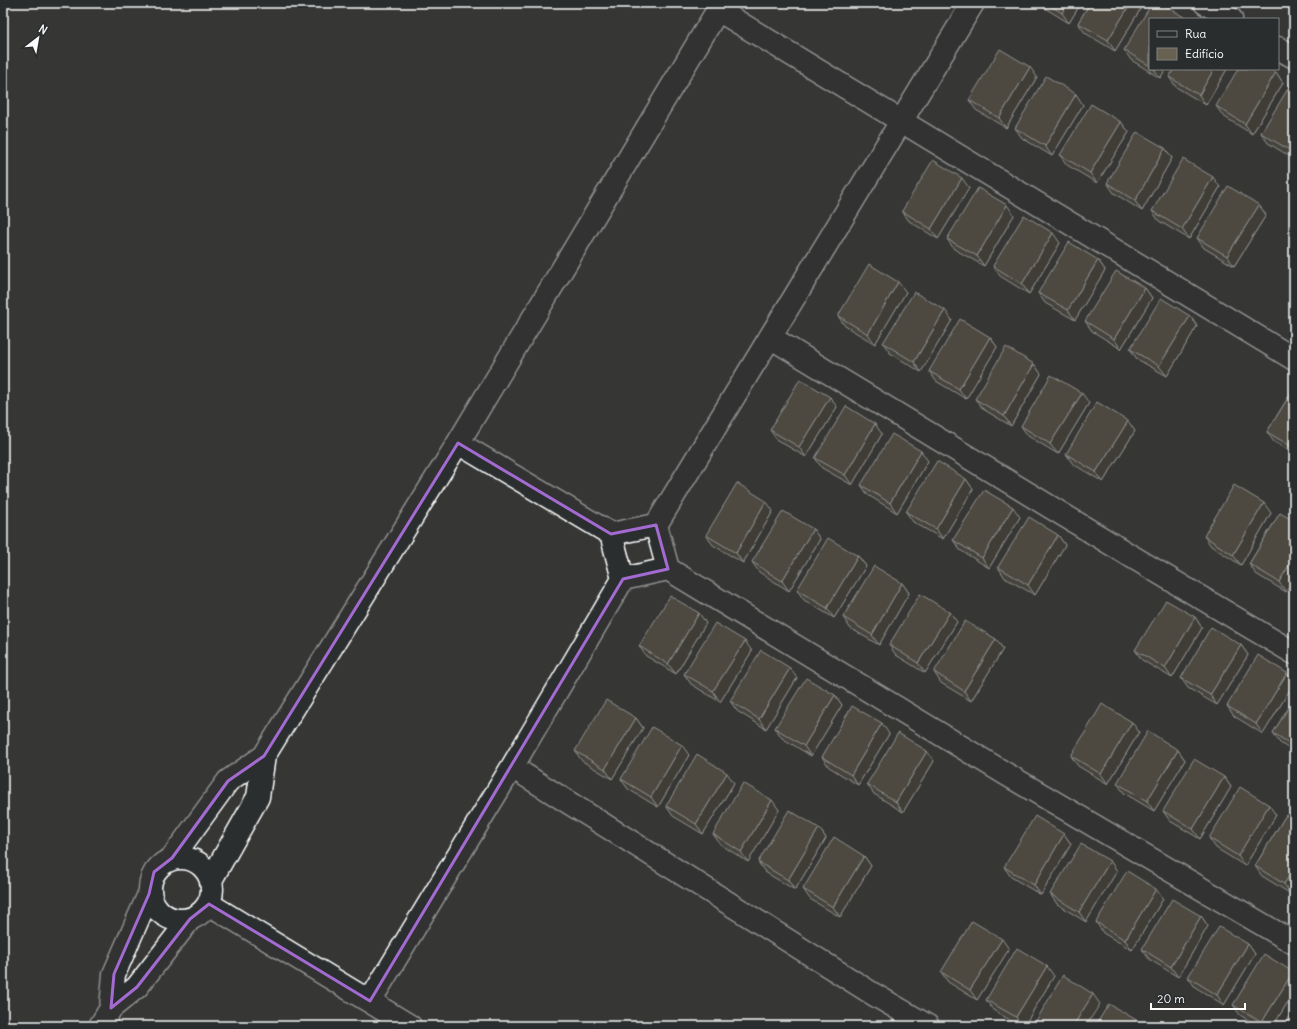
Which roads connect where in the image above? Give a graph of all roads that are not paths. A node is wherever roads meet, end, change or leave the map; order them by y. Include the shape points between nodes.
1 (973, 3) edge
2 (1205, 3) edge
3 (720, 6) edge
4 (1229, 18) edge
5 (1279, 49) edge
6 (1294, 58) edge
7 (901, 120) junction
8 (770, 337) junction
9 (1294, 359) edge
10 (458, 443) junction
11 (656, 525) junction
12 (611, 534) junction
13 (668, 569) junction
14 (623, 580) junction
15 (1294, 652) edge
16 (264, 756) junction
17 (512, 767) junction
18 (172, 858) junction
19 (211, 880) junction
20 (149, 894) junction
21 (209, 904) junction
22 (190, 919) junction
23 (1294, 943) edge
24 (370, 1001) junction
25 (106, 1017) edge
26 (410, 1026) edge
27 (928, 1026) edge

1 - 7 street
2 - 4 street
3 - 7 street
3 - 10 street
5 - 6 street
7 - 8 street
7 - 9 street
8 - 11 street
8 - 15 street
10 - 12 street
10 - 16 street
11 - 12 street
11 - 13 street
12 - 14 street
13 - 14 street
13 - 23 street via 999,770
14 - 17 street
16 - 18 street via 228,780
16 - 19 street via 258,797
17 - 24 street
17 - 27 street
18 - 19 street via 184,857 196,861 206,869
18 - 20 street via 162,863 154,872 149,883
19 - 21 street
20 - 22 street via 153,904 169,918
20 - 25 street via 114,974
21 - 22 street via 201,914
21 - 24 street
22 - 25 street via 137,987
24 - 26 street

